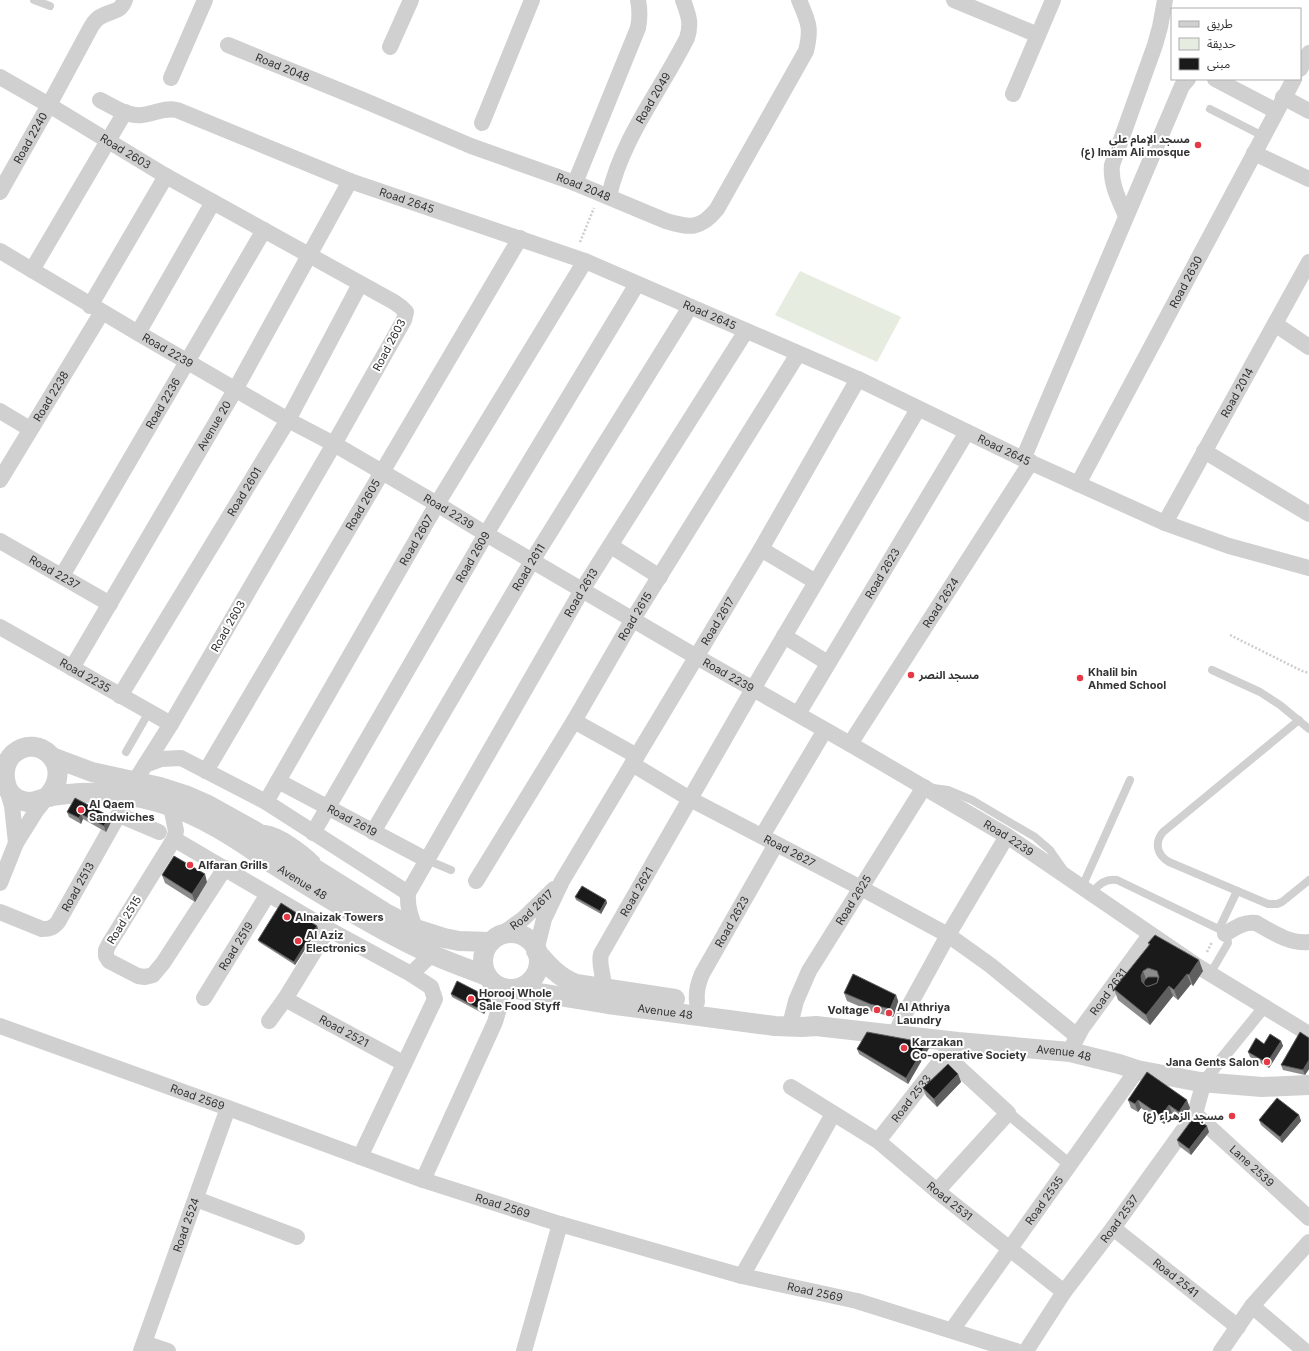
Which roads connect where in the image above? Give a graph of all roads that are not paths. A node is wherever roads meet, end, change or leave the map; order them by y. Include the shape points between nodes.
1 (34, 0) edge
2 (125, 0) edge
3 (205, 0) edge
4 (411, 0) edge
5 (532, 0) edge
6 (638, 0) edge
7 (682, 0) edge
8 (954, 0) edge
9 (1053, 0) edge
10 (1165, 0) edge
11 (802, 1) edge
12 (50, 6) dead end
13 (1038, 35) junction
14 (228, 45) dead end
15 (390, 47) dead end
16 (1309, 54) edge
17 (1301, 67) edge
18 (0, 77) edge
19 (171, 78) dead end
20 (1187, 80) edge
21 (1218, 80) edge
22 (1293, 80) edge
23 (1013, 94) dead end
24 (100, 100) dead end
25 (1280, 104) junction
26 (49, 105) junction
27 (1210, 108) dead end
28 (1309, 110) edge
29 (125, 112) junction
30 (482, 123) dead end
31 (1263, 136) junction
32 (107, 141) junction
33 (1254, 153) junction
34 (166, 176) junction
35 (1309, 179) edge
36 (350, 181) junction
37 (575, 183) junction
38 (0, 192) edge
39 (604, 194) junction
40 (212, 202) junction
41 (1126, 216) junction
42 (264, 230) junction
43 (520, 238) junction
44 (0, 251) edge
45 (309, 255) junction
46 (580, 260) junction
47 (1309, 262) edge
48 (32, 270) junction
49 (360, 284) junction
50 (637, 284) junction
51 (690, 307) junction
52 (96, 309) junction
53 (1275, 324) junction
54 (746, 331) junction
55 (138, 334) junction
56 (1309, 347) edge
57 (798, 354) junction
58 (187, 362) junction
59 (858, 379) junction
60 (235, 390) junction
61 (918, 409) junction
62 (0, 411) edge
63 (288, 420) junction
64 (30, 429) junction
65 (967, 432) junction
66 (334, 444) junction
67 (1204, 452) junction
68 (1027, 460) junction
69 (382, 472) junction
70 (0, 480) edge
71 (1078, 484) junction
72 (437, 504) junction
73 (1309, 514) edge
74 (1165, 523) junction
75 (486, 534) junction
76 (0, 541) edge
77 (611, 546) junction
78 (761, 548) junction
79 (532, 561) junction
80 (1309, 568) edge
81 (62, 576) junction
82 (660, 577) junction
83 (816, 582) junction
84 (582, 590) junction
85 (110, 604) junction
86 (633, 619) junction
87 (0, 626) edge
88 (784, 636) junction
89 (696, 656) junction
90 (828, 663) junction
91 (72, 668) junction
92 (1212, 670) dead end
93 (753, 689) junction
94 (120, 696) junction
95 (149, 712) junction
96 (798, 714) junction
97 (1299, 720) junction
98 (574, 721) junction
99 (171, 724) junction
100 (1309, 729) edge
101 (825, 730) junction
102 (850, 744) junction
103 (10, 748) edge
104 (126, 752) dead end
105 (52, 757) junction
106 (181, 758) junction
107 (635, 760) junction
108 (145, 765) junction
109 (206, 771) junction
110 (1130, 780) dead end
111 (3, 781) edge
112 (278, 781) junction
113 (924, 787) junction
114 (132, 789) junction
115 (47, 797) junction
116 (690, 799) junction
117 (266, 802) junction
118 (171, 807) junction
119 (328, 807) junction
120 (119, 815) junction
121 (158, 832) dead end
122 (373, 832) junction
123 (313, 833) junction
124 (1007, 836) junction
125 (174, 839) junction
126 (769, 840) junction
127 (16, 842) junction
128 (427, 860) junction
129 (225, 868) junction
130 (451, 870) dead end
131 (1068, 878) junction
132 (1309, 880) edge
133 (476, 881) dead end
134 (562, 881) junction
135 (0, 882) edge
136 (861, 888) junction
137 (1086, 890) junction
138 (1237, 891) junction
139 (408, 893) junction
140 (268, 894) junction
141 (0, 912) edge
142 (328, 929) junction
143 (416, 929) junction
144 (1222, 931) junction
145 (1150, 934) junction
146 (948, 936) junction
147 (495, 939) junction
148 (1309, 942) edge
149 (536, 951) junction
150 (432, 954) junction
151 (1204, 971) junction
152 (411, 974) junction
153 (501, 984) junction
154 (603, 988) junction
155 (204, 998) dead end
156 (285, 999) junction
157 (697, 1002) junction
158 (1265, 1006) junction
159 (792, 1017) junction
160 (269, 1021) dead end
161 (0, 1026) edge
162 (816, 1026) junction
163 (1309, 1034) edge
164 (895, 1035) junction
165 (1073, 1044) junction
166 (951, 1049) junction
167 (403, 1063) junction
168 (1137, 1070) junction
169 (1204, 1081) junction
170 (1309, 1085) edge
171 (791, 1087) dead end
172 (228, 1108) junction
173 (1008, 1113) junction
174 (833, 1114) junction
175 (1195, 1114) junction
176 (878, 1141) junction
177 (360, 1157) junction
178 (1070, 1165) junction
179 (423, 1180) junction
180 (937, 1192) junction
181 (196, 1199) junction
182 (1309, 1218) edge
183 (560, 1224) junction
184 (1113, 1228) junction
185 (297, 1237) dead end
186 (1309, 1242) edge
187 (1010, 1249) junction
188 (742, 1276) junction
189 (1064, 1292) junction
190 (1252, 1306) junction
191 (1238, 1327) junction
192 (952, 1330) junction
193 (143, 1347) edge
194 (168, 1351) edge
195 (524, 1351) edge
196 (1016, 1351) edge
197 (1026, 1351) edge
198 (1221, 1351) edge
199 (1305, 1351) edge

1 - 12 lane
2 - 26 street, Road 2240 via 115,12 96,20
3 - 19 street
4 - 15 street
5 - 30 street
6 - 37 street via 638,28
7 - 39 street, Road 2049 via 689,15 687,38 625,150
8 - 13 street
9 - 13 street
10 - 41 street via 1155,45 1112,166 1112,182
11 - 39 street, Road 2048 via 810,36 806,51 717,209 708,220 694,226 680,225
13 - 23 street
14 - 37 street, Road 2048 via 471,146
16 - 17 street
18 - 26 street, Road 2603
20 - 41 street, Road 2624 via 1182,86
21 - 25 street
22 - 25 street, Road 2630
24 - 29 street, Road 2645
25 - 28 street
25 - 31 street, Road 2630
26 - 32 street, Road 2603
26 - 38 street, Road 2240
27 - 31 lane
29 - 32 street
29 - 36 street, Road 2645 via 141,115 162,109 176,110
31 - 33 street, Road 2630
32 - 34 street, Road 2603
32 - 48 street
33 - 35 street
33 - 71 street, Road 2630
34 - 40 street, Road 2603
34 - 52 street, Road 2238
36 - 43 street, Road 2645
36 - 45 street, Avenue 20
37 - 39 street, Road 2048
40 - 42 street, Road 2603
40 - 55 street, Road 2239
41 - 68 street, Road 2624
42 - 45 street, Road 2603
42 - 58 street, Road 2236
43 - 46 street, Road 2645
43 - 69 street, Road 2605
44 - 48 street, Road 2239
45 - 49 street, Road 2603
45 - 60 street, Avenue 20
46 - 50 street, Road 2645
46 - 72 street, Road 2607
47 - 53 street, Road 2014
48 - 52 street, Road 2239
49 - 63 street, Road 2601
49 - 66 street, Road 2603 via 401,306 406,312 404,320
50 - 51 street, Road 2645
50 - 75 street, Road 2609
51 - 54 street, Road 2645
51 - 79 street, Road 2611
52 - 55 street, Road 2239
52 - 64 street, Road 2238
53 - 56 street
53 - 67 street, Road 2014
54 - 57 street, Road 2645
54 - 77 street, Road 2613
55 - 58 street, Road 2239
57 - 59 street, Road 2645
57 - 82 street, Road 2615
58 - 60 street, Road 2239
58 - 81 street, Road 2236
59 - 61 street, Road 2645
59 - 78 street, Road 2617
60 - 63 street, Road 2239
60 - 85 street, Avenue 20
61 - 65 street, Road 2645
61 - 83 street, Road 2621
62 - 64 street
63 - 66 street, Road 2239
63 - 94 street, Road 2601
64 - 70 street, Road 2238
65 - 68 street, Road 2645
65 - 90 street, Road 2623
66 - 69 street, Road 2239
66 - 99 street, Road 2603
67 - 73 street
67 - 74 street, Road 2014
68 - 71 street, Road 2645
68 - 102 street, Road 2624
69 - 72 street, Road 2239
69 - 109 street, Road 2605
71 - 74 street, Road 2645
72 - 75 street, Road 2239
72 - 112 street, Road 2607
74 - 80 street, Road 2645 via 1229,546
75 - 79 street, Road 2239
75 - 119 street, Road 2609
76 - 81 street, Road 2237
77 - 82 street
77 - 84 street, Road 2613
78 - 83 street
78 - 89 street, Road 2617
79 - 84 street, Road 2239
79 - 122 street, Road 2611
81 - 85 street, Road 2237
82 - 86 street, Road 2615
83 - 88 street, Road 2621
84 - 86 street, Road 2239
84 - 128 street, Road 2613
85 - 91 street, Avenue 20
86 - 89 street, Road 2239
86 - 98 street, Road 2615
87 - 91 street, Road 2235
88 - 90 street
88 - 93 street, Road 2621
89 - 93 street, Road 2239
89 - 107 street, Road 2617
90 - 96 street, Road 2623
91 - 94 street, Road 2235
92 - 97 lane via 1260,692
93 - 96 street, Road 2239
93 - 116 street, Road 2621
94 - 95 street, Road 2235
95 - 99 street, Road 2235
95 - 104 lane
96 - 101 street, Road 2239
97 - 100 lane
97 - 138 lane via 1163,832 1158,841 1159,852 1165,860
98 - 107 street, Road 2627
98 - 133 street, Road 2615
99 - 106 street via 173,742
99 - 108 street, Road 2603
101 - 102 street, Road 2239
101 - 126 street, Road 2623
102 - 113 street, Road 2239
103 - 105 street via 37,747
103 - 111 street via 12,754 6,761
105 - 114 street, Avenue 48
105 - 115 street via 57,764 58,778 54,791
106 - 108 street via 161,759
106 - 109 street
107 - 116 street, Road 2627
107 - 134 street, Road 2617
108 - 114 street, Road 2603
109 - 117 street
110 - 137 lane
111 - 115 street via 13,796 21,801 39,801
111 - 127 street via 12,806
112 - 117 street, Road 2607
112 - 119 street, Road 2619
113 - 124 street, Road 2239
113 - 131 lane via 960,794 1035,837 1057,858
113 - 136 street, Road 2625
114 - 115 street, Avenue 48
114 - 118 street, Avenue 48
114 - 120 street, Road 2513
114 - 143 street, Avenue 48 via 160,787 185,795 226,814 387,914
115 - 127 street
116 - 126 street, Road 2627
116 - 154 street, Road 2621 via 601,954
117 - 123 street
118 - 125 street via 176,825
118 - 150 street, Avenue 48 via 208,823 384,931
119 - 122 street, Road 2619
119 - 123 street, Road 2609
120 - 121 street
120 - 141 street, Road 2513 via 54,928 42,929
122 - 128 street, Road 2619
123 - 139 street
124 - 131 street, Road 2239
124 - 146 street
125 - 129 street
125 - 129 street, Road 2515 via 109,944 106,950 109,961 138,976 153,975
126 - 136 street, Road 2627
126 - 157 street, Road 2623 via 698,982
127 - 135 street
128 - 130 lane
128 - 139 street, Road 2613
129 - 140 street
131 - 137 street, Road 2239
132 - 138 lane via 1286,900 1277,904 1268,904
134 - 147 street, Road 2617 via 523,919
134 - 149 street, Road 2617 via 544,919
136 - 146 street, Road 2627
136 - 159 street, Road 2625 via 809,971
137 - 144 lane via 1104,881 1117,880
137 - 145 street, Road 2239
138 - 144 lane
139 - 143 street via 407,903
140 - 142 street
140 - 155 street, Road 2519
142 - 152 street
142 - 156 street
143 - 147 street, Avenue 48 via 459,941
144 - 148 street via 1252,922 1287,939
144 - 151 lane via 1227,936 1228,943
145 - 151 street, Road 2239
145 - 165 street, Road 2631
146 - 164 street
146 - 165 street, Road 2627 via 990,965
147 - 149 street via 517,934 532,944
147 - 153 street via 485,950 483,968
149 - 153 street via 538,968 529,982 523,986
149 - 154 street, Avenue 48 via 566,980
150 - 152 street
150 - 153 street, Avenue 48
151 - 158 street, Road 2239
152 - 167 street via 431,987 435,999
153 - 162 street, Avenue 48 via 608,1004 775,1026
153 - 179 street via 500,1005 495,1022
154 - 157 street, Avenue 48
156 - 160 street
156 - 167 street, Road 2521
157 - 159 street, Avenue 48
158 - 163 street, Road 2239
158 - 169 street
159 - 162 street, Avenue 48
161 - 172 street, Road 2569
162 - 164 street, Avenue 48
164 - 166 street, Avenue 48
165 - 166 street, Avenue 48
165 - 168 street, Avenue 48
166 - 173 street
166 - 176 street, Road 2533
167 - 177 street
168 - 169 street, Avenue 48
168 - 178 street, Road 2535
169 - 170 street, Avenue 48 via 1262,1087
169 - 175 street, Road 2537
171 - 174 street, Road 2531
172 - 177 street, Road 2569
172 - 181 street, Road 2524
173 - 178 street
173 - 180 street
174 - 176 street, Road 2531
174 - 188 street
175 - 182 street, Lane 2539
175 - 184 street, Road 2537
176 - 180 street, Road 2531
177 - 179 street, Road 2569
178 - 187 street, Road 2535
179 - 183 street, Road 2569
180 - 187 street, Road 2531
181 - 185 street
181 - 193 street, Road 2524
183 - 188 street, Road 2569
183 - 195 street
184 - 189 street, Road 2537
184 - 191 street, Road 2541
186 - 190 street
187 - 189 street, Road 2531
187 - 192 street, Road 2535
188 - 192 street, Road 2569 via 858,1301
189 - 197 street, Road 2537
190 - 191 street
190 - 199 street
191 - 198 street
192 - 196 street, Road 2569
193 - 194 street, Road 2524

